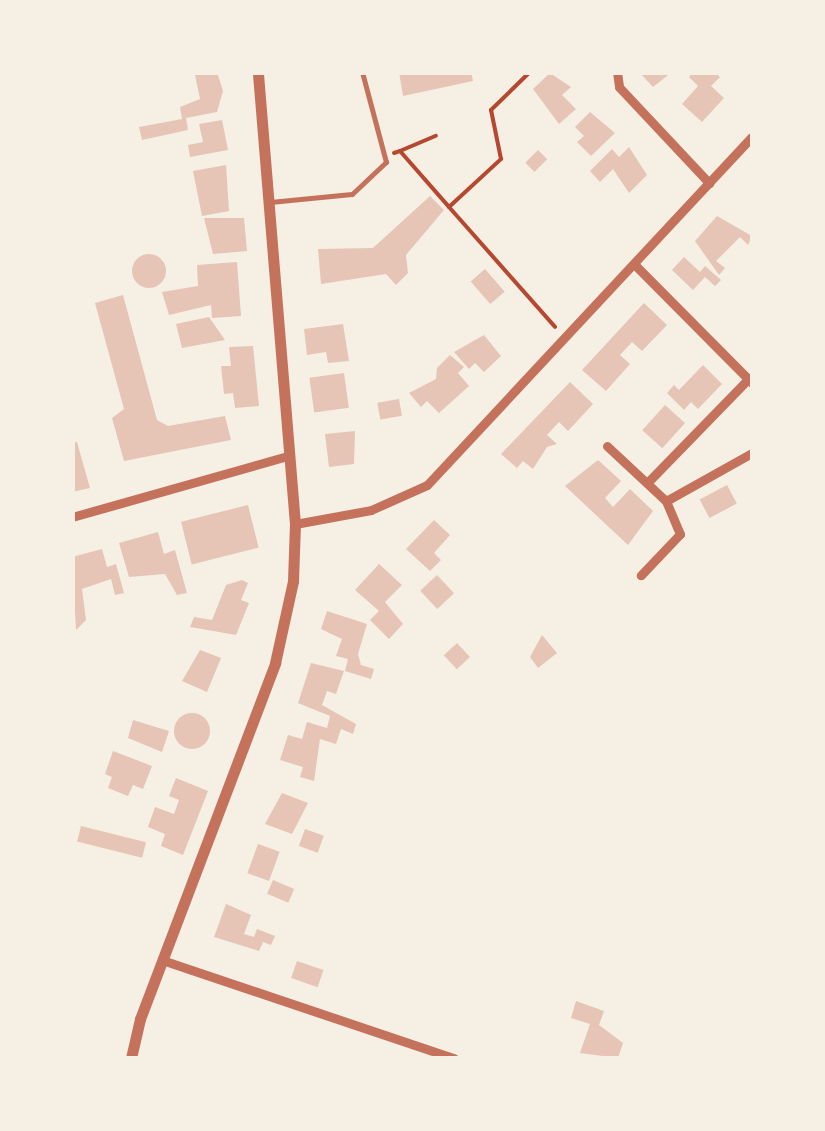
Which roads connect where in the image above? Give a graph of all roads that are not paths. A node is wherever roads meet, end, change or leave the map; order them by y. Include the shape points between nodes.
1 (258, 72) edge
2 (362, 72) edge
3 (618, 72) edge
4 (752, 137) edge
5 (710, 183) junction
6 (268, 203) junction
7 (634, 264) junction
8 (751, 381) edge
9 (607, 446) dead end
10 (752, 453) edge
11 (286, 456) junction
12 (647, 483) junction
13 (666, 500) junction
14 (72, 518) edge
15 (295, 524) junction
16 (641, 575) dead end
17 (162, 960) junction
18 (131, 1058) edge
19 (454, 1058) edge

1 - 6 street
2 - 6 lane via 386,162 352,194
3 - 5 street via 619,88
4 - 5 street
5 - 7 street
6 - 11 street
7 - 8 street
7 - 15 street via 427,485 371,510
8 - 12 street
9 - 12 street
10 - 13 street
11 - 14 street
11 - 15 street
12 - 13 street
13 - 16 street via 680,534
15 - 17 street via 276,664
17 - 18 street
17 - 19 street

